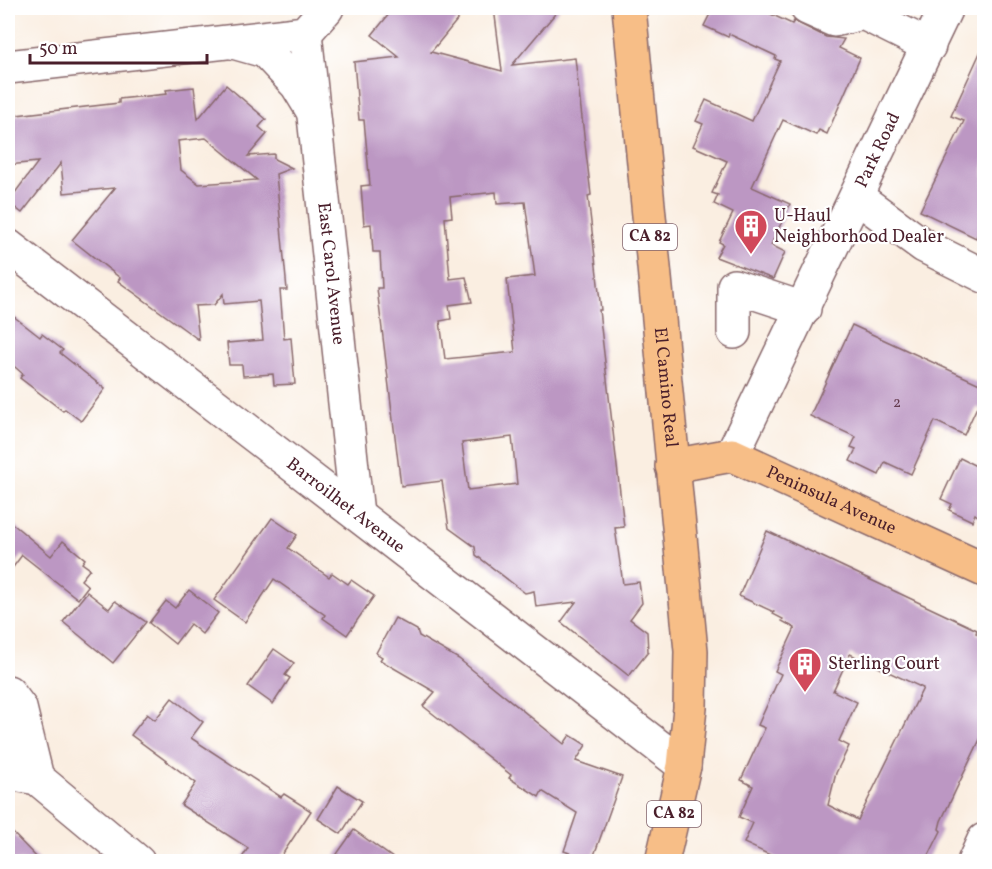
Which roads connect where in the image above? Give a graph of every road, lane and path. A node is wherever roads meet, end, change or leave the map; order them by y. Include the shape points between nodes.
1 (327, 8) edge
2 (629, 8) edge
3 (807, 8) edge
4 (946, 8) edge
5 (305, 33) junction
6 (231, 42) junction
7 (929, 46) junction
8 (8, 67) edge
9 (313, 112) junction
10 (857, 197) junction
11 (8, 246) edge
12 (984, 276) edge
13 (804, 309) junction
14 (734, 332) dead end
15 (732, 455) junction
16 (672, 466) junction
17 (357, 514) junction
18 (984, 570) edge
19 (8, 692) edge
20 (684, 766) junction
21 (22, 776) edge
22 (984, 840) edge
23 (138, 861) edge
24 (662, 861) edge
25 (974, 861) edge

1 - 5 street
2 - 16 main road, El Camino Real / CA 82
3 - 7 street via 834,20 863,13
4 - 7 street, Park Road
5 - 6 street
5 - 9 street, East Carol Avenue
6 - 8 street
6 - 9 street via 265,51 297,85
7 - 10 street, Park Road
9 - 17 street, East Carol Avenue
10 - 12 street via 924,246
10 - 13 street, Park Road
11 - 17 street, Barroilhet Avenue
13 - 14 street via 734,286
13 - 15 street, Park Road
15 - 16 main road
15 - 18 main road, Peninsula Avenue
16 - 20 main road, El Camino Real / CA 82 via 691,651
17 - 20 street, Barroilhet Avenue
19 - 21 street via 20,708
20 - 24 main road, CA 82
21 - 23 street
22 - 25 street

